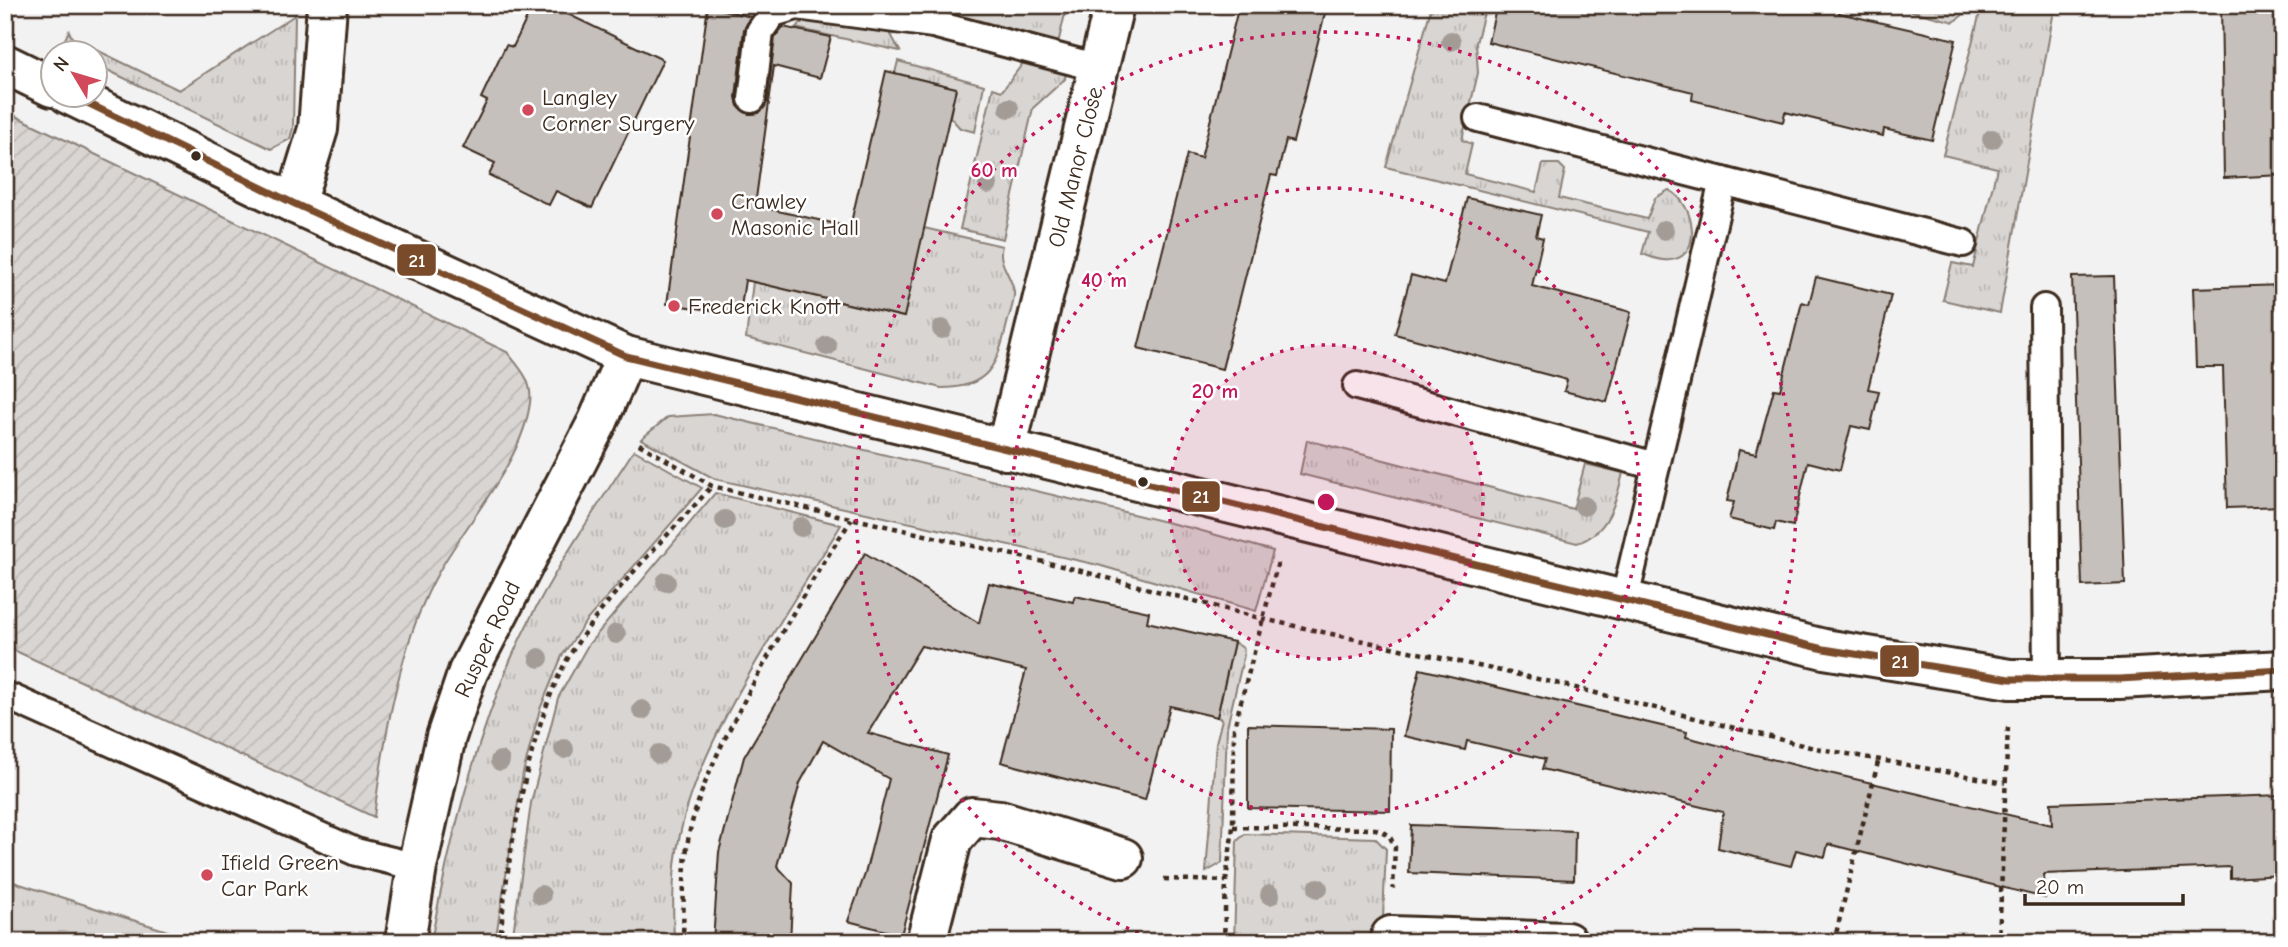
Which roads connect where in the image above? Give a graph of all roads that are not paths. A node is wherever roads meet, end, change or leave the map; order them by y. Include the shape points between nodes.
1 (327, 5) edge
2 (1114, 5) edge
3 (5, 64) edge
4 (1099, 68) junction
5 (38, 80) edge
6 (751, 99) dead end
7 (97, 108) edge
8 (1478, 118) dead end
9 (1723, 181) junction
10 (295, 204) junction
11 (1963, 243) dead end
12 (2044, 308) dead end
13 (626, 356) junction
14 (1357, 386) dead end
15 (1006, 450) junction
16 (1656, 466) junction
17 (1625, 597) junction
18 (2283, 670) edge
19 (2028, 679) junction
20 (5, 695) edge
21 (1123, 858) road end
22 (417, 867) junction
23 (1391, 936) road end
24 (405, 942) edge
25 (926, 942) edge
26 (1567, 942) edge

1 - 10 street via 318,129
2 - 4 street, Old Manor Close
3 - 5 street
4 - 6 lane via 933,24 797,6 773,13 760,31
4 - 15 street, Old Manor Close
7 - 10 street
8 - 9 lane
9 - 11 lane
9 - 16 lane
10 - 13 street
12 - 19 lane
13 - 15 street
13 - 22 street, Rusper Road via 598,421 468,671 446,737
14 - 16 lane
15 - 17 street
16 - 17 lane
17 - 19 street via 1824,649
18 - 19 street
20 - 22 lane via 356,852
21 - 25 street via 1000,820 972,817 952,839
22 - 24 street, Rusper Road
23 - 26 street

